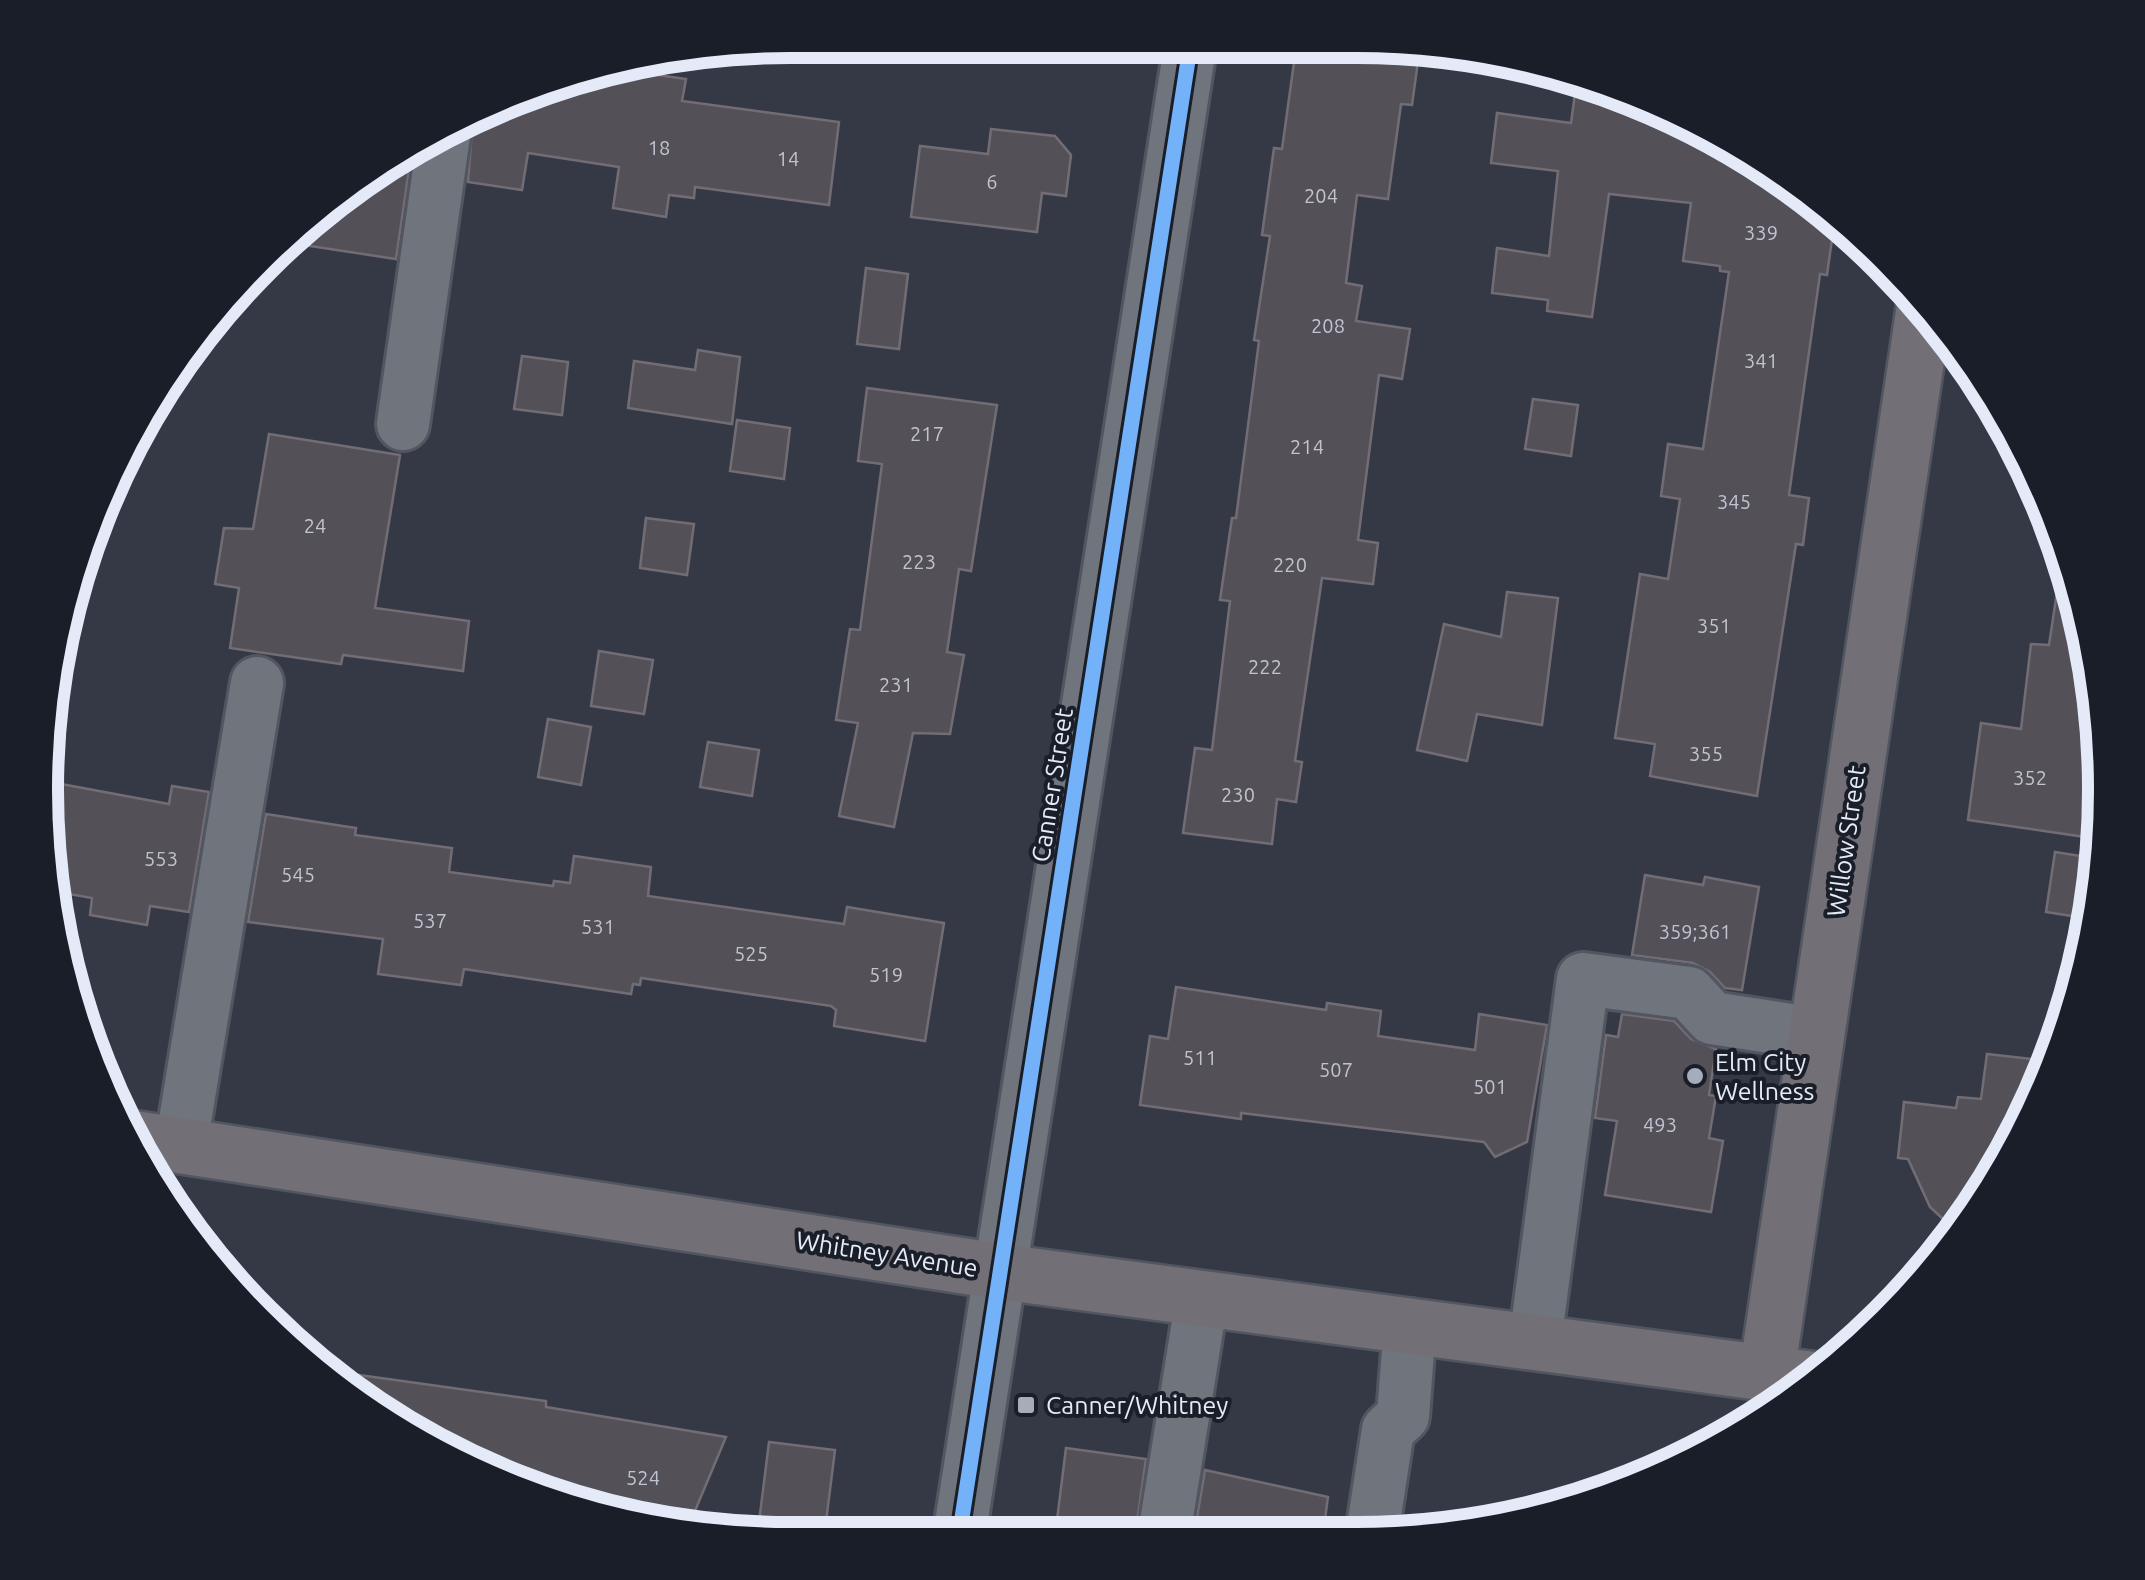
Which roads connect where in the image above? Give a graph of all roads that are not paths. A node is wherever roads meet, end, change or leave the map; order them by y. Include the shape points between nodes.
1 (1180, 58) edge
2 (442, 146) edge
3 (1921, 326) edge
4 (402, 424) dead end
5 (257, 683) dead end
6 (1817, 1034) junction
7 (159, 1142) edge
8 (1003, 1272) junction
9 (1202, 1298) junction
10 (1410, 1325) junction
11 (1535, 1342) junction
12 (1792, 1376) edge
13 (1404, 1416) junction
14 (1404, 1521) edge
15 (961, 1522) edge
16 (1166, 1522) edge
17 (1374, 1522) edge

1 - 8 street, Canner Street
2 - 4 street
3 - 6 main road, Willow Street
5 - 7 street
6 - 11 street via 1712,1018 1689,994 1583,979
6 - 12 main road, Willow Street
7 - 8 main road, Whitney Avenue
8 - 9 main road, Whitney Avenue
8 - 15 street, Canner Street
9 - 10 main road, Whitney Avenue
9 - 16 street
10 - 11 main road, Whitney Avenue
10 - 13 street
11 - 12 main road, Whitney Avenue
13 - 14 street via 1419,1429
13 - 17 street via 1388,1430

